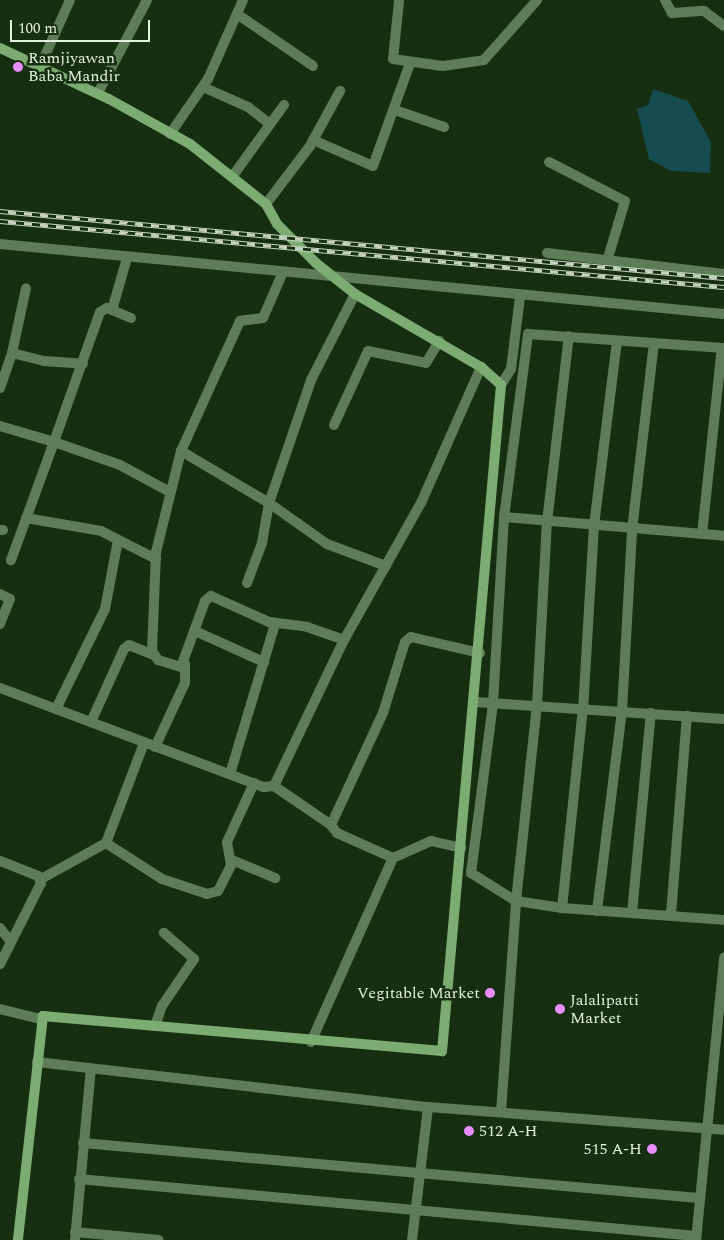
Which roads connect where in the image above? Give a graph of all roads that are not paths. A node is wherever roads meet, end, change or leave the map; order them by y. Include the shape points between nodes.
1 (70, 0) edge
2 (147, 0) edge
3 (243, 0) edge
4 (537, 0) edge
5 (664, 0) edge
6 (399, 1) edge
7 (237, 14) junction
8 (724, 26) edge
9 (0, 48) edge
10 (410, 63) junction
11 (313, 66) dead end
12 (39, 69) junction
13 (203, 87) junction
14 (340, 91) dead end
15 (98, 93) junction
16 (284, 106) dead end
17 (394, 110) junction
18 (270, 124) junction
19 (444, 127) dead end
20 (170, 134) junction
21 (313, 140) junction
22 (549, 162) dead end
23 (232, 177) junction
24 (266, 204) junction
25 (0, 244) edge
26 (547, 253) dead end
27 (128, 258) junction
28 (608, 258) junction
29 (283, 272) junction
30 (724, 274) edge
31 (337, 279) junction
32 (26, 288) dead end
33 (355, 294) junction
34 (520, 297) junction
35 (112, 310) junction
36 (724, 314) edge
37 (131, 318) dead end
38 (569, 336) junction
39 (617, 340) junction
40 (439, 341) junction
41 (654, 344) junction
42 (723, 348) edge
43 (12, 353) junction
44 (83, 364) junction
45 (481, 367) junction
46 (501, 385) junction
47 (0, 388) edge
48 (334, 425) dead end
49 (0, 426) edge
50 (54, 442) junction
51 (181, 451) junction
52 (168, 491) junction
53 (268, 503) junction
54 (504, 517) junction
55 (26, 518) junction
56 (547, 522) junction
57 (594, 525) junction
58 (632, 530) junction
59 (702, 534) junction
60 (724, 536) edge
61 (118, 540) junction
62 (156, 559) junction
63 (11, 560) dead end
64 (386, 566) junction
65 (247, 583) dead end
66 (0, 594) edge
67 (0, 624) edge
68 (275, 624) junction
69 (195, 631) junction
70 (344, 640) junction
71 (480, 653) junction
72 (154, 655) junction
73 (264, 662) junction
74 (185, 664) junction
75 (0, 688) edge
76 (474, 702) junction
77 (493, 703) junction
78 (536, 705) junction
79 (583, 708) junction
80 (56, 709) junction
81 (622, 711) junction
82 (651, 713) junction
83 (688, 716) junction
84 (724, 719) edge
85 (91, 722) junction
86 (144, 742) junction
87 (155, 747) junction
88 (230, 774) junction
89 (254, 783) junction
90 (274, 786) junction
91 (331, 825) junction
92 (106, 844) junction
93 (462, 848) junction
94 (393, 858) junction
95 (232, 860) junction
96 (0, 861) edge
97 (275, 878) dead end
98 (41, 879) junction
99 (516, 901) junction
100 (562, 908) junction
101 (597, 911) junction
102 (632, 913) junction
103 (671, 914) junction
104 (724, 920) edge
105 (0, 928) edge
106 (164, 933) dead end
107 (11, 942) junction
108 (724, 957) edge
109 (0, 964) edge
110 (0, 1009) edge
111 (40, 1019) junction
112 (155, 1026) junction
113 (311, 1042) junction
114 (37, 1062) junction
115 (91, 1068) junction
116 (428, 1107) junction
117 (501, 1112) junction
118 (710, 1129) junction
119 (724, 1130) edge
120 (83, 1143) junction
121 (420, 1173) junction
122 (79, 1179) junction
123 (699, 1198) junction
124 (415, 1211) junction
125 (75, 1236) edge
126 (696, 1238) edge
127 (18, 1240) edge
128 (159, 1240) edge
129 (412, 1240) edge

1 - 12 street
2 - 15 street
3 - 7 street
4 - 10 street via 484,60 443,66
5 - 8 street via 672,13 704,11
6 - 10 street via 392,56
7 - 11 street
7 - 13 street
9 - 12 street
10 - 17 street
12 - 15 street
13 - 18 street via 248,107
13 - 20 street
14 - 21 street
15 - 20 street
16 - 18 street
17 - 19 street
17 - 21 street via 373,166
18 - 23 street
20 - 23 street
21 - 24 street
22 - 28 street via 625,201
23 - 24 street
24 - 31 street via 277,224
25 - 27 street
26 - 28 street
27 - 29 street
27 - 35 street
28 - 30 street
29 - 31 street
29 - 51 street via 263,318 240,321
31 - 33 street
31 - 34 street
32 - 43 street
33 - 40 street
33 - 53 street via 311,380
34 - 36 street
34 - 46 street via 511,369
35 - 37 street
35 - 44 street via 100,312
38 - 39 street
38 - 54 street via 528,334
38 - 56 street
39 - 41 street
39 - 57 street
40 - 45 street
40 - 48 street via 426,363 368,350
41 - 42 street
41 - 58 street
42 - 59 street
43 - 44 street via 44,362
43 - 47 street
44 - 50 street
45 - 46 street
45 - 64 street via 422,503
46 - 71 street
49 - 50 street
50 - 52 street via 120,465
50 - 55 street
51 - 52 street
51 - 53 street
52 - 62 street
53 - 64 street via 327,544
53 - 65 street via 262,543
54 - 56 street
54 - 77 street
55 - 61 street via 69,523
55 - 63 street
56 - 57 street
56 - 78 street
57 - 58 street
57 - 79 street
58 - 59 street
58 - 81 street
59 - 60 street
61 - 62 street
61 - 80 street via 105,609
62 - 72 street
64 - 70 street
66 - 67 street via 10,600
68 - 69 street via 211,596 205,601
68 - 70 street via 307,627
68 - 73 street
69 - 73 street
69 - 74 street
70 - 90 street
71 - 76 street
71 - 91 street via 408,639 383,713
72 - 74 street via 176,668
72 - 85 street via 130,645 124,648
73 - 88 street
74 - 87 street via 185,683
75 - 80 street
76 - 77 street
76 - 93 street
77 - 78 street
77 - 99 street via 471,873
78 - 79 street
78 - 99 street
79 - 81 street
79 - 100 street
80 - 85 street
81 - 82 street
81 - 101 street
82 - 83 street
82 - 102 street
83 - 84 street
83 - 103 street
85 - 86 street
86 - 87 street
86 - 92 street
87 - 88 street
88 - 89 street
89 - 90 street
89 - 95 street via 227,842
90 - 91 street
91 - 94 street via 337,833
92 - 95 street via 162,879 207,894 218,891
92 - 98 street
93 - 94 street via 431,841
93 - 113 street via 442,1051
94 - 113 street
95 - 97 street
96 - 98 street
98 - 107 street
99 - 100 street
99 - 117 street
100 - 101 street
101 - 102 street
102 - 103 street
103 - 104 street
105 - 107 street
106 - 112 street via 194,960 162,1006
107 - 109 street
108 - 118 street
110 - 111 street
111 - 112 street via 49,1015
111 - 114 street
112 - 113 street
114 - 115 street
114 - 127 street
115 - 116 street
115 - 120 street
116 - 117 street
116 - 121 street
117 - 118 street
118 - 119 street
118 - 123 street
120 - 121 street
120 - 122 street
121 - 123 street
121 - 124 street
122 - 124 street
122 - 125 street
123 - 126 street
124 - 126 street
124 - 129 street
125 - 128 street

